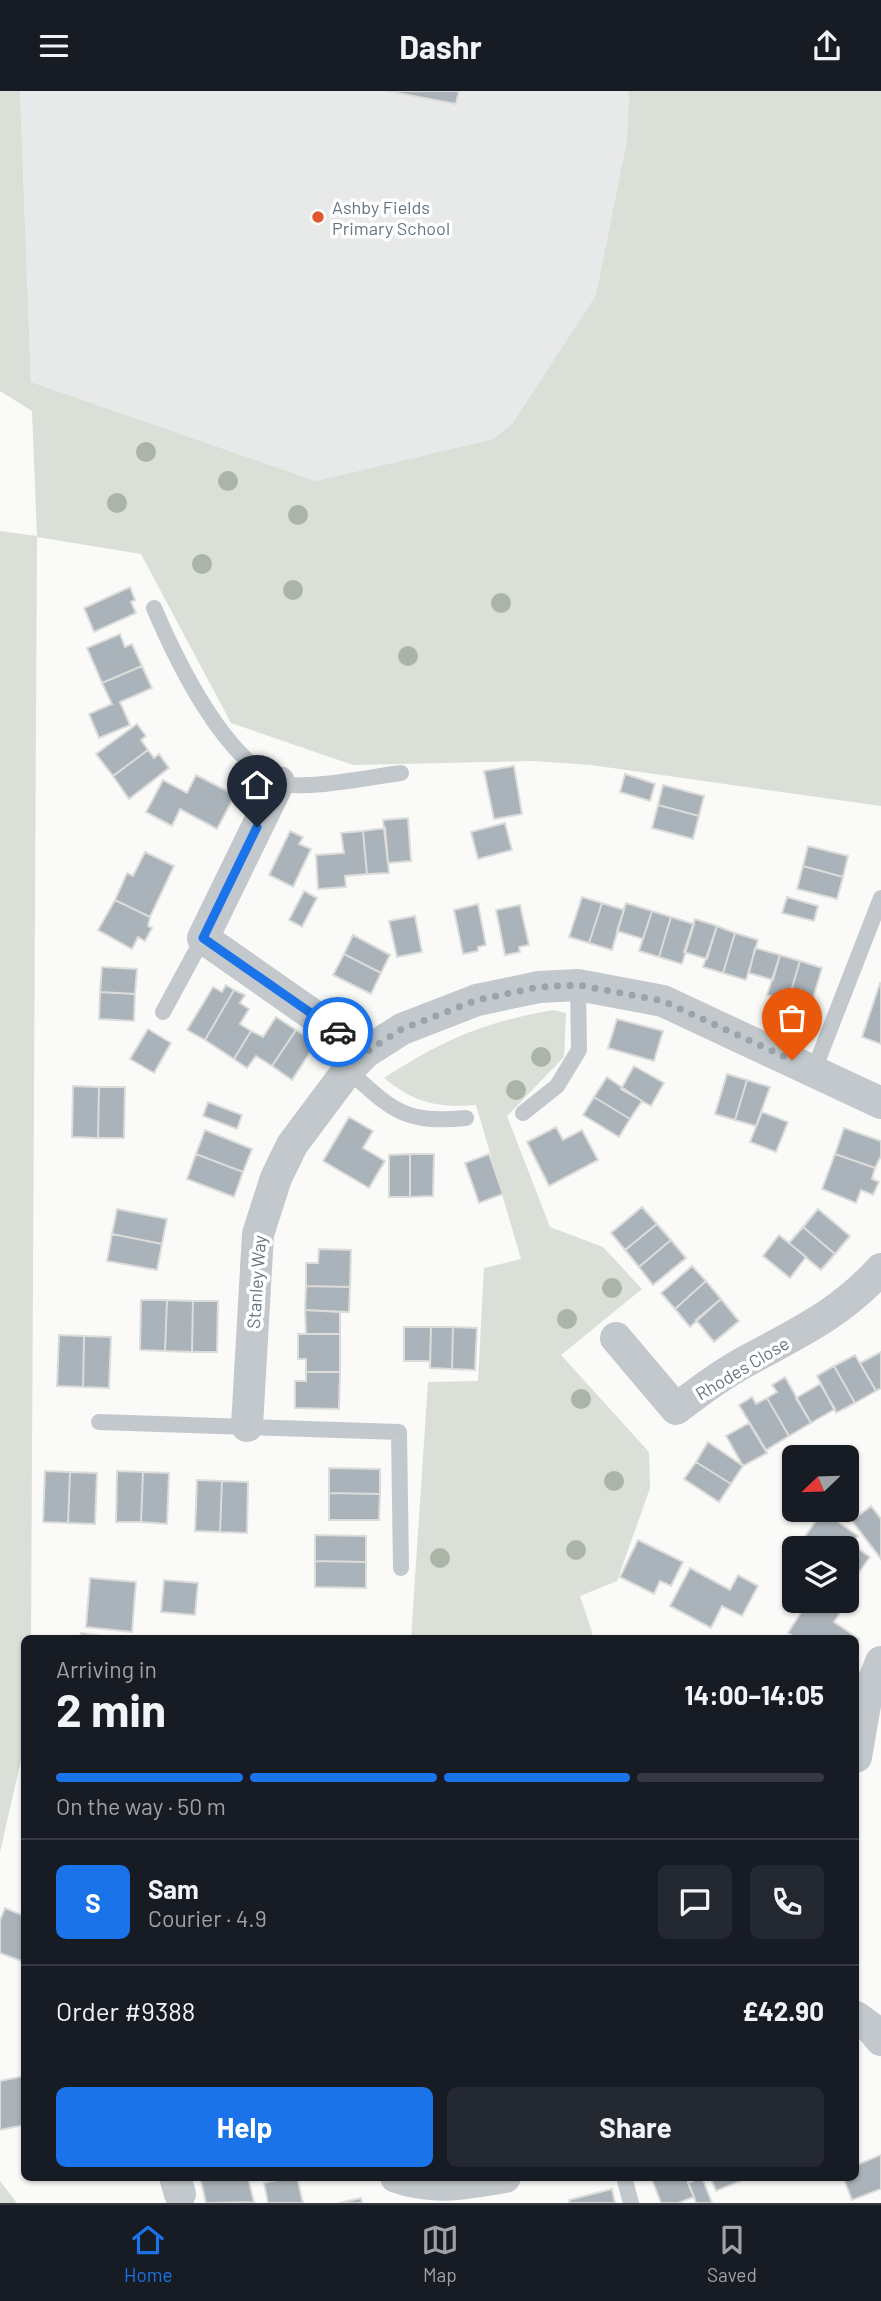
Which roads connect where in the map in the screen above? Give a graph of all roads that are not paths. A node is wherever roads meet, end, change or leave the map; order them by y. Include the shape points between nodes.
1 (154, 608) dead end
2 (401, 773) dead end
3 (279, 782) junction
4 (881, 898) edge
5 (203, 938) junction
6 (578, 985) junction
7 (163, 1012) dead end
8 (357, 1061) junction
9 (814, 1070) junction
10 (881, 1103) edge
11 (523, 1112) dead end
12 (466, 1118) dead end
13 (881, 1269) edge
14 (616, 1338) dead end
15 (99, 1422) dead end
16 (247, 1426) junction
17 (401, 1568) dead end
18 (881, 1662) edge
19 (861, 1698) edge
20 (859, 1722) edge
21 (859, 2019) edge
22 (881, 2040) edge
23 (481, 2181) edge
24 (625, 2181) edge
25 (412, 2189) edge
26 (631, 2203) edge

1 - 3 lane via 235,750
2 - 3 lane via 321,784
3 - 5 street
4 - 9 lane
5 - 7 lane
5 - 8 street
6 - 8 street, Stanley Way via 539,987 477,1000 402,1029
6 - 9 street, Stanley Way via 663,1001
6 - 11 lane via 579,1050 557,1086
8 - 12 lane via 406,1116 430,1122
8 - 16 street, Stanley Way via 292,1145 258,1234
9 - 10 street, Stanley Way
13 - 14 street, Rhodes Close via 859,1293 813,1327 717,1378 676,1409
15 - 16 lane
16 - 17 lane via 399,1432
18 - 19 street
19 - 20 street
21 - 22 street
23 - 25 street
24 - 26 lane

